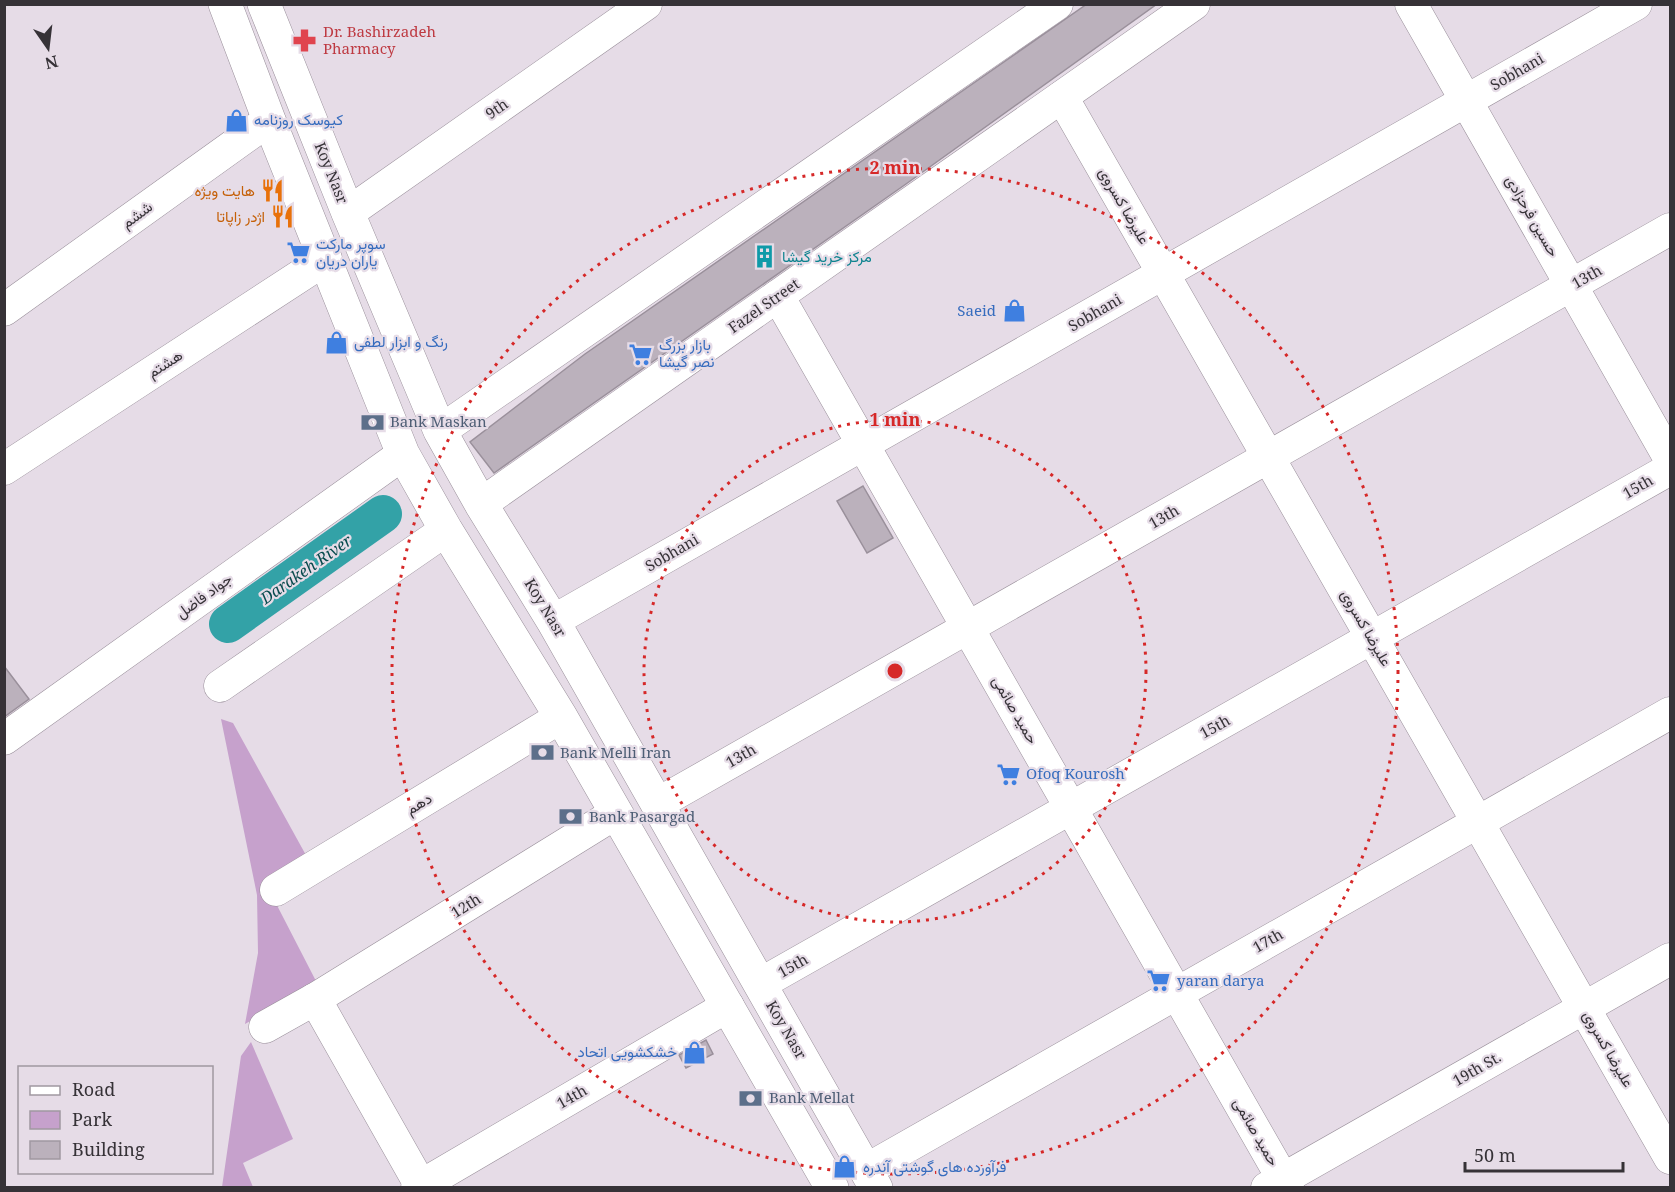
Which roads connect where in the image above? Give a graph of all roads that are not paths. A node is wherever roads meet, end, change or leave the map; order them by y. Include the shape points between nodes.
1 (225, 4) edge
2 (264, 4) edge
3 (646, 4) edge
4 (1057, 4) edge
5 (1194, 4) edge
6 (1411, 4) edge
7 (1636, 4) edge
8 (1062, 97) junction
9 (1466, 101) junction
10 (269, 120) junction
11 (348, 213) junction
12 (1671, 229) edge
13 (326, 259) junction
14 (1163, 274) junction
15 (1571, 285) junction
16 (778, 296) junction
17 (4, 310) edge
18 (440, 431) junction
19 (863, 444) junction
20 (403, 454) junction
21 (1269, 457) junction
22 (1671, 459) edge
23 (4, 469) edge
24 (1671, 469) edge
25 (481, 504) junction
26 (446, 530) junction
27 (553, 621) junction
28 (968, 628) junction
29 (1372, 638) junction
30 (220, 686) dead end
31 (1671, 713) edge
32 (561, 717) junction
33 (4, 739) edge
34 (657, 804) junction
35 (1071, 808) junction
36 (616, 813) junction
37 (1478, 823) junction
38 (276, 890) dead end
39 (1671, 959) edge
40 (760, 984) junction
41 (1177, 993) junction
42 (315, 999) junction
43 (728, 1006) junction
44 (1584, 1008) junction
45 (265, 1027) dead end
46 (1671, 1158) edge
47 (871, 1179) edge
48 (1279, 1185) edge
49 (420, 1187) edge
50 (832, 1188) edge

1 - 10 main road
2 - 11 main road, Koy Nasr
3 - 11 street, 9th
4 - 18 street
5 - 8 street, Fazel Street
6 - 9 street, حسین فرحزادی
7 - 9 street, Sobhani
8 - 14 street, علیرضا کسروی
8 - 16 street, Fazel Street
9 - 14 street, Sobhani
9 - 15 street, حسین فرحزادی
10 - 13 main road
10 - 17 street, ششم
11 - 18 main road, Koy Nasr
12 - 15 street, 13th
13 - 20 main road
13 - 23 street, هشتم
14 - 19 street, Sobhani
14 - 21 street, علیرضا کسروی
15 - 21 street, 13th
15 - 22 street, حسین فرحزادی
16 - 19 street, حمید صائمی
16 - 25 street, Fazel Street
18 - 25 main road, Koy Nasr
19 - 27 street, Sobhani
19 - 28 street, حمید صائمی
20 - 26 main road
20 - 33 street, جواد فاضل
21 - 28 street, 13th
21 - 29 street, علیرضا کسروی
24 - 29 street, 15th
25 - 27 main road, Koy Nasr
26 - 30 street
26 - 32 main road
27 - 34 main road, Koy Nasr
28 - 34 street, 13th
28 - 35 street, حمید صائمی
29 - 35 street, 15th
29 - 37 street, علیرضا کسروی
31 - 37 street, 17th
32 - 36 main road
32 - 38 street, دهم
34 - 40 main road, Koy Nasr
35 - 40 street, 15th
35 - 41 street, حمید صائمی
36 - 42 street, 12th
36 - 43 main road
37 - 41 street, 17th
37 - 44 street, علیرضا کسروی
39 - 44 street, 19th St.
40 - 47 main road, Koy Nasr
41 - 47 street, 17th
41 - 48 street, حمید صائمی
42 - 45 street, 12th
42 - 49 street
43 - 49 street, 14th
43 - 50 main road
44 - 46 street, علیرضا کسروی
44 - 48 street, 19th St.

